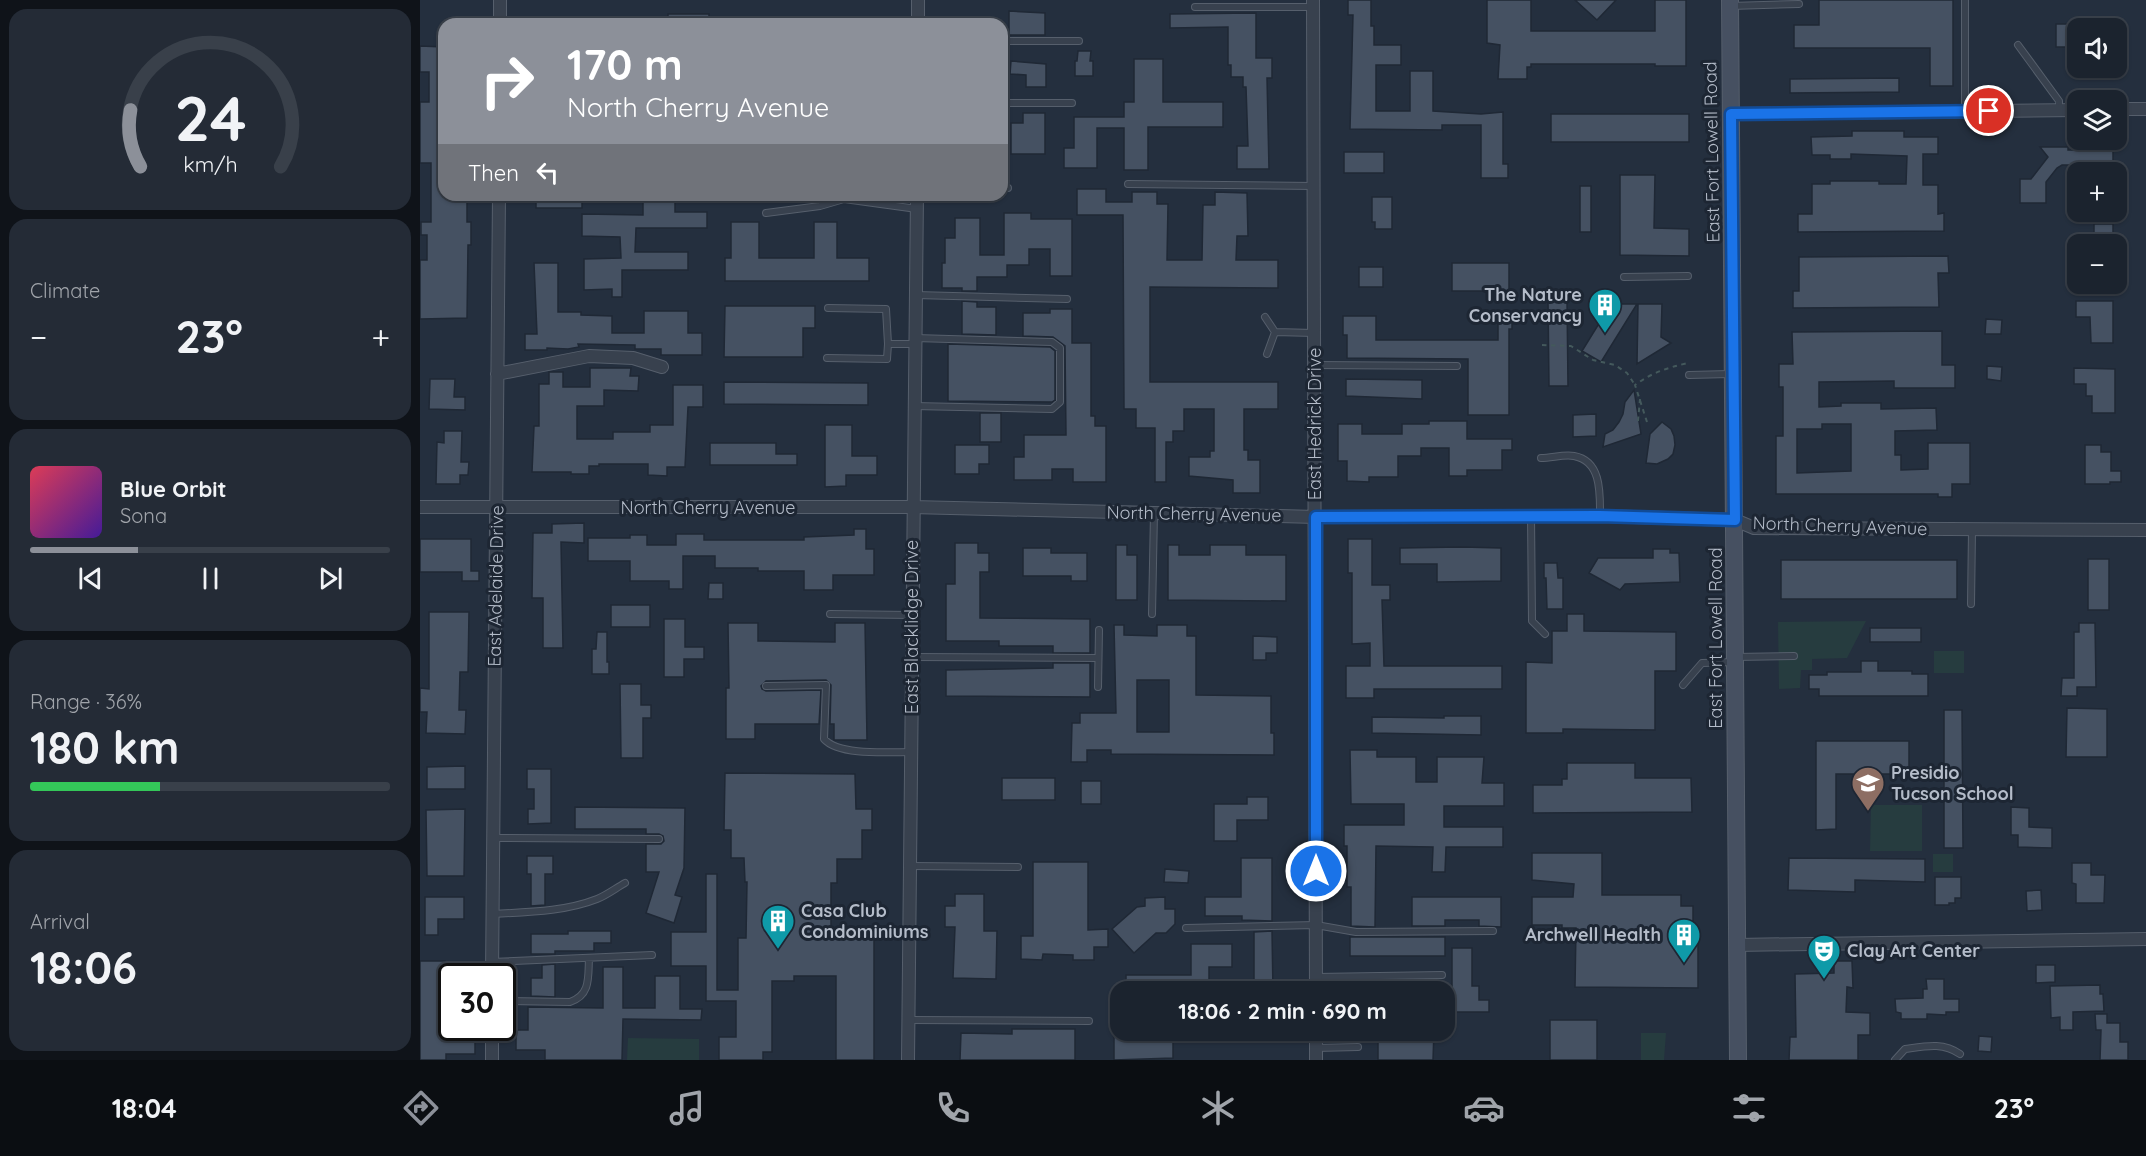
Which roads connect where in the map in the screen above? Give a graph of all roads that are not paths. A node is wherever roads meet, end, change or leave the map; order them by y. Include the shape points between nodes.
1 (500, 0) edge
2 (918, 0) edge
3 (1965, 0) edge
4 (1313, 3) edge
5 (1730, 3) edge
6 (1799, 4) dead end
7 (1195, 7) dead end
8 (500, 18) edge
9 (918, 18) edge
10 (1008, 41) edge
11 (1079, 41) dead end
12 (2018, 45) dead end
13 (1008, 103) edge
14 (1072, 103) dead end
15 (2127, 109) edge
16 (2146, 109) edge
17 (2059, 110) junction
18 (2067, 110) edge
19 (1965, 111) junction
20 (1731, 114) junction
21 (1128, 184) dead end
22 (1314, 186) junction
23 (499, 201) edge
24 (835, 201) edge
25 (864, 201) edge
26 (917, 201) edge
27 (916, 209) junction
28 (766, 213) dead end
29 (1688, 276) dead end
30 (1624, 277) dead end
31 (915, 295) junction
32 (1067, 299) dead end
33 (828, 308) dead end
34 (1265, 317) dead end
35 (1275, 333) junction
36 (1315, 333) junction
37 (915, 341) junction
38 (888, 344) junction
39 (1267, 354) dead end
40 (827, 358) dead end
41 (1315, 365) junction
42 (1457, 366) dead end
43 (662, 367) dead end
44 (497, 374) junction
45 (1734, 374) junction
46 (1689, 375) dead end
47 (914, 406) junction
48 (1541, 458) dead end
49 (420, 507) edge
50 (912, 507) junction
51 (497, 508) junction
52 (1154, 513) junction
53 (1531, 516) junction
54 (1600, 516) junction
55 (1316, 517) junction
56 (1735, 520) junction
57 (1972, 529) junction
58 (2146, 530) edge
59 (1971, 604) dead end
60 (830, 614) dead end
61 (1152, 614) dead end
62 (912, 615) junction
63 (1099, 630) dead end
64 (1545, 634) dead end
65 (1794, 656) dead end
66 (911, 657) junction
67 (1098, 658) junction
68 (1736, 659) junction
69 (1683, 685) dead end
70 (766, 686) dead end
71 (1098, 687) dead end
72 (911, 752) junction
73 (492, 838) junction
74 (659, 839) dead end
75 (910, 866) junction
76 (1018, 867) dead end
77 (625, 883) dead end
78 (491, 914) junction
79 (1316, 925) junction
80 (1186, 928) dead end
81 (1493, 931) dead end
82 (2146, 939) edge
83 (1736, 945) junction
84 (652, 955) dead end
85 (589, 958) junction
86 (492, 962) joint
87 (1442, 975) dead end
88 (1316, 977) junction
89 (1316, 981) edge
90 (516, 1000) edge
91 (909, 1020) junction
92 (1089, 1020) dead end
93 (492, 1041) edge
94 (1284, 1041) edge
95 (1316, 1044) edge
96 (1358, 1047) dead end
97 (1960, 1054) dead end
98 (492, 1060) edge
99 (908, 1060) edge
100 (1738, 1060) edge
101 (1895, 1060) edge

1 - 8 street
2 - 9 street
3 - 19 lane
4 - 7 lane
4 - 22 street, East Hedrick Drive
5 - 6 lane
5 - 20 main road, East Fort Lowell Road
10 - 11 lane
12 - 17 lane via 2059,101
13 - 14 lane
15 - 16 street
17 - 18 street
17 - 19 street
19 - 20 street
20 - 45 main road, East Fort Lowell Road
21 - 22 lane
22 - 36 street, East Hedrick Drive
23 - 44 street, East Adelaide Drive
24 - 28 lane
25 - 27 lane
26 - 27 street, East Blacklidge Drive
27 - 31 street, East Blacklidge Drive
29 - 30 lane
31 - 32 lane
31 - 37 street, East Blacklidge Drive
33 - 38 lane via 886,309
34 - 35 lane
35 - 36 lane
35 - 39 lane
36 - 41 street, East Hedrick Drive
37 - 38 lane
37 - 47 street, East Blacklidge Drive
37 - 47 lane via 1052,342 1060,348 1060,402 1052,409
38 - 40 lane via 887,359
41 - 42 lane
41 - 55 street, East Hedrick Drive
43 - 44 street via 633,358 589,356
44 - 51 street, East Adelaide Drive
45 - 46 lane
45 - 56 main road, East Fort Lowell Road
47 - 50 street, East Blacklidge Drive
48 - 54 lane via 1573,455 1589,463 1599,484
49 - 51 street, North Cherry Avenue
50 - 51 street, North Cherry Avenue
50 - 52 street, North Cherry Avenue
50 - 62 street, East Blacklidge Drive
51 - 73 street, East Adelaide Drive
52 - 55 street, North Cherry Avenue
52 - 61 lane
53 - 54 street, North Cherry Avenue
53 - 55 street, North Cherry Avenue
53 - 64 lane via 1532,621
54 - 56 street, North Cherry Avenue
55 - 79 street, East Hedrick Drive
56 - 57 street, North Cherry Avenue via 1754,528
56 - 68 main road, East Fort Lowell Road
57 - 58 street, North Cherry Avenue
57 - 59 lane
60 - 62 lane
62 - 66 street, East Blacklidge Drive
63 - 67 lane
65 - 68 lane
66 - 67 lane
66 - 72 street, East Blacklidge Drive
67 - 71 lane
68 - 69 lane via 1702,663
68 - 83 main road, East Fort Lowell Road
70 - 72 lane via 826,685 824,739 830,746 867,752
72 - 75 street, East Blacklidge Drive
73 - 74 lane
73 - 78 street, East Adelaide Drive
75 - 76 lane
75 - 91 street, East Blacklidge Drive
77 - 78 lane via 597,899 576,905
78 - 86 street, East Adelaide Drive
79 - 80 lane
79 - 81 lane via 1356,932
79 - 88 street, East Hedrick Drive
82 - 83 street
83 - 100 main road, East Fort Lowell Road
84 - 85 lane
85 - 86 lane
85 - 90 lane via 586,989 579,998 570,1002
87 - 88 lane
88 - 89 street, East Hedrick Drive
91 - 92 lane
91 - 99 street, East Blacklidge Drive
93 - 98 street
94 - 95 lane
95 - 96 lane
97 - 101 lane via 1949,1046 1905,1048

